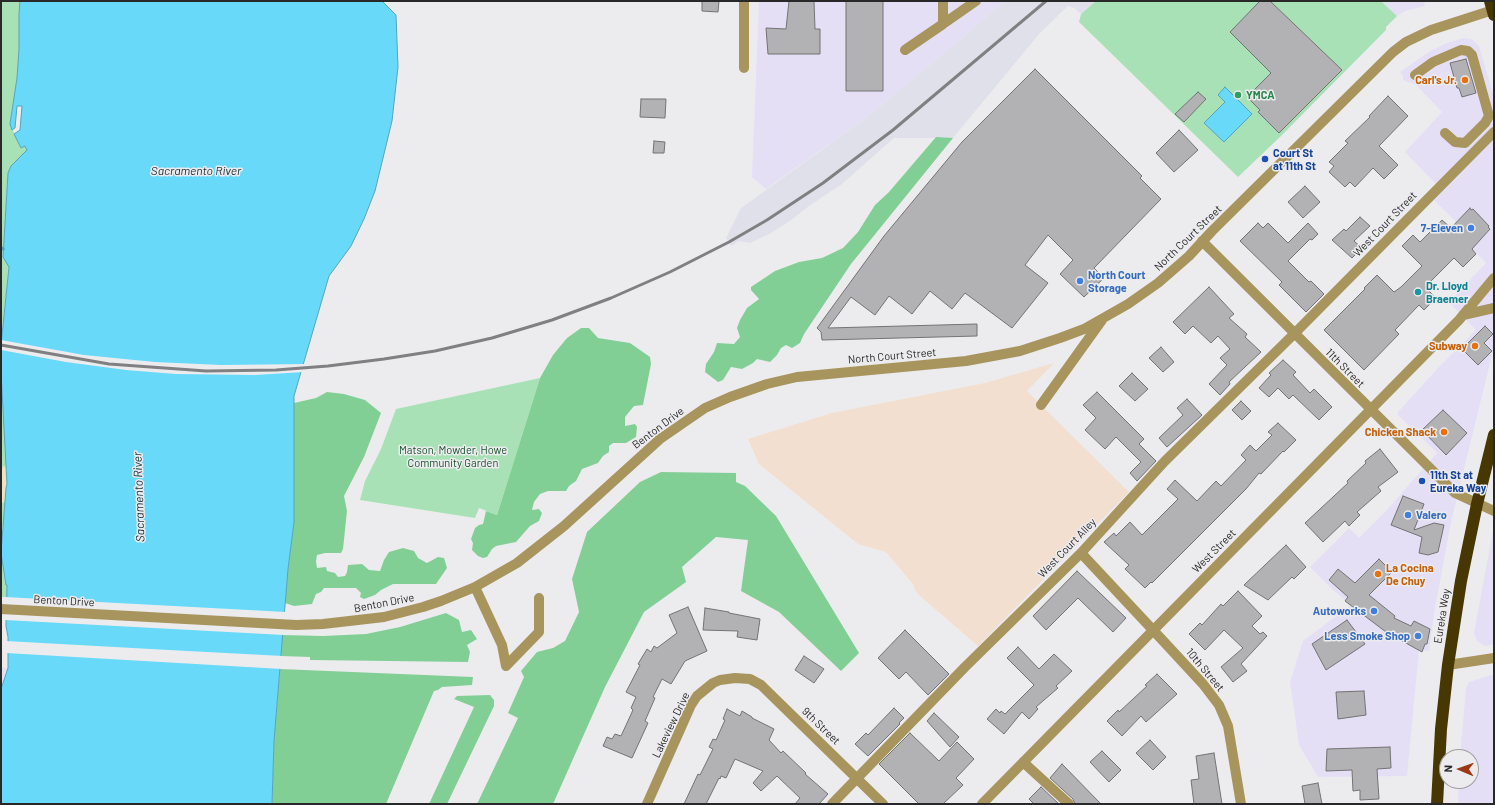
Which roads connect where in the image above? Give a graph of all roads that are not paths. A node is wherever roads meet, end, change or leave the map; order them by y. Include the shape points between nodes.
1 (744, 1) edge
2 (943, 1) edge
3 (976, 1) edge
4 (1492, 9) edge
5 (943, 24) junction
6 (905, 50) dead end
7 (744, 68) dead end
8 (1415, 75) dead end
9 (1494, 132) edge
10 (1445, 133) dead end
11 (1202, 241) junction
12 (1494, 278) edge
13 (1494, 308) edge
14 (1463, 316) junction
15 (1103, 318) junction
16 (1294, 334) junction
17 (1041, 405) dead end
18 (705, 408) joint
19 (1371, 409) junction
20 (1494, 435) edge
21 (1477, 504) junction
22 (1494, 511) edge
23 (1081, 553) junction
24 (475, 586) junction
25 (539, 598) dead end
26 (1, 609) edge
27 (1152, 630) junction
28 (1494, 658) edge
29 (1448, 665) junction
30 (735, 678) joint
31 (1023, 762) junction
32 (857, 778) junction
33 (647, 804) edge
34 (832, 804) edge
35 (883, 804) edge
36 (982, 804) edge
37 (1069, 804) edge
38 (1241, 804) edge
39 (1437, 804) edge

1 - 7 street
2 - 5 street
3 - 5 street
4 - 11 street, North Court Street via 1418,35 1399,47
5 - 6 street
8 - 10 street via 1433,62 1460,50 1468,51 1472,55 1489,116 1465,143 1455,142
9 - 16 street, West Court Street
11 - 15 street, North Court Street via 1158,283
11 - 16 street, 11th Street
12 - 14 street, West Street
13 - 14 street
14 - 19 street, West Street
15 - 17 street
15 - 18 street, North Court Street via 1084,329 1020,351 966,361 797,377 754,388
16 - 19 street, 11th Street
16 - 23 street, West Court Alley via 1165,461
18 - 24 street, Benton Drive via 648,449 546,541 517,563
19 - 21 street, 11th Street via 1455,493
19 - 27 street, West Street
20 - 21 highway, Eureka Way
21 - 22 street, 11th Street
21 - 29 highway, Eureka Way via 1461,581
23 - 27 street, 10th Street
23 - 32 street, West Court Alley
24 - 25 street via 502,646 506,666 539,632
24 - 26 street, Benton Drive via 404,613 323,624 282,625
27 - 31 street, West Street
27 - 38 street, 10th Street via 1203,684 1219,705 1228,726
28 - 29 street
29 - 39 highway, Eureka Way
30 - 32 street, 9th Street via 750,679 761,685
30 - 33 street, Lakeview Drive via 713,682 697,696
31 - 36 street, West Street
31 - 37 street
32 - 34 street
32 - 35 street, 9th Street

